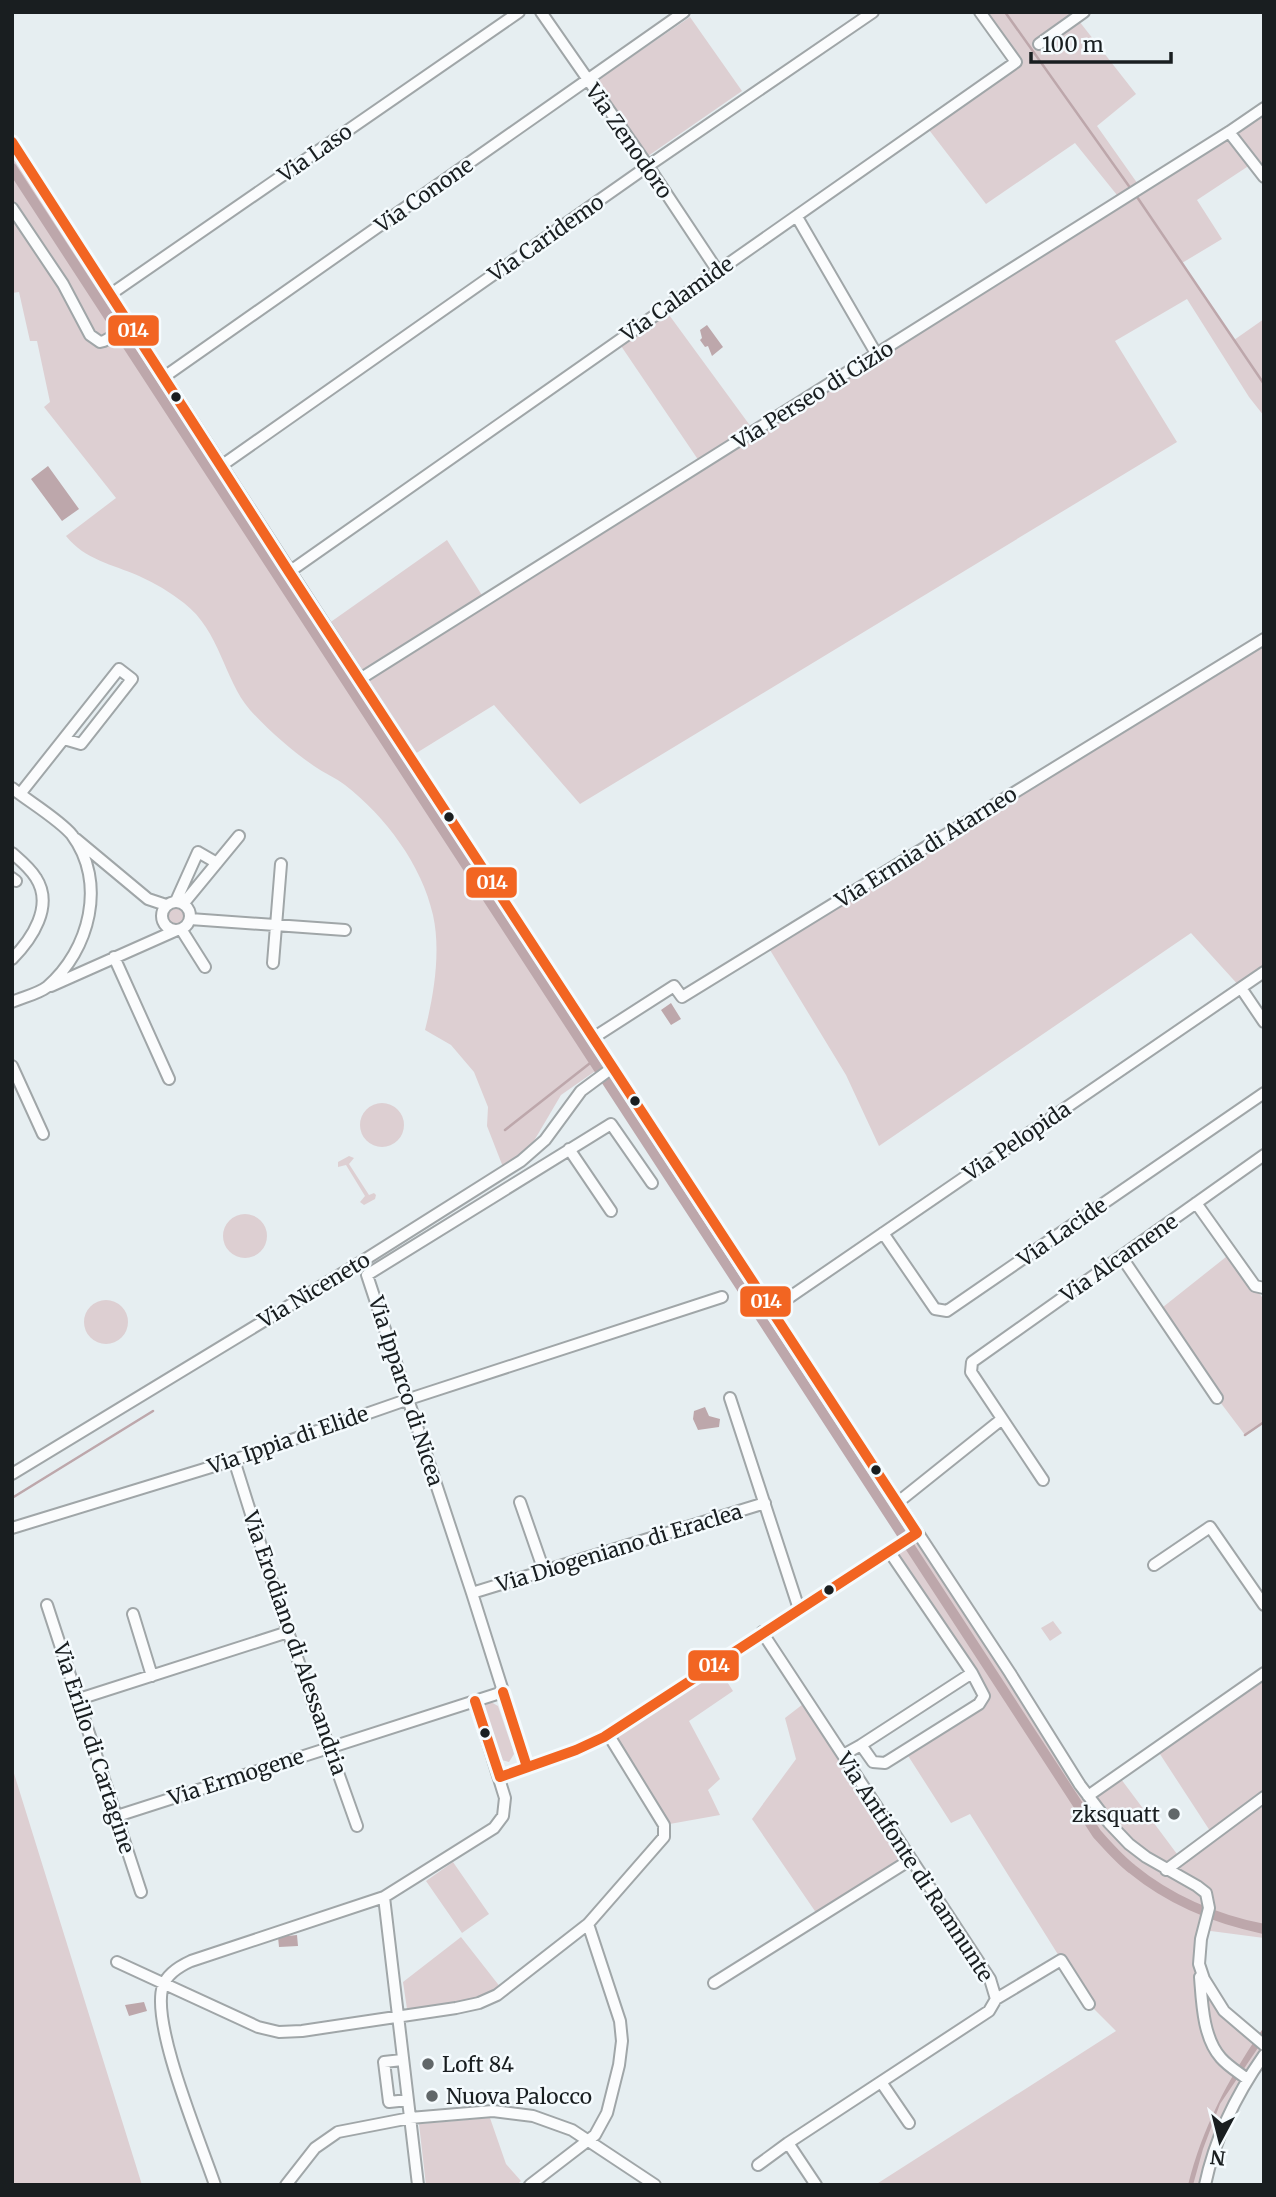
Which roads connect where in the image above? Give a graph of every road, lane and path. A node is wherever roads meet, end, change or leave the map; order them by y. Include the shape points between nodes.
1 (519, 12) edge
2 (541, 12) edge
3 (684, 12) edge
4 (873, 12) edge
5 (980, 12) edge
6 (1084, 12) edge
7 (1039, 44) dead end
8 (587, 80) junction
9 (1264, 108) edge
10 (1229, 132) junction
11 (12, 142) edge
12 (648, 166) junction
13 (1264, 177) edge
14 (12, 208) edge
15 (797, 217) junction
16 (717, 270) junction
17 (111, 294) junction
18 (127, 328) junction
19 (877, 355) junction
20 (164, 377) junction
21 (221, 466) junction
22 (289, 572) junction
23 (1264, 639) edge
24 (360, 679) junction
25 (64, 739) junction
26 (16, 791) edge
27 (71, 834) junction
28 (239, 836) dead end
29 (12, 853) edge
30 (217, 863) junction
31 (281, 864) dead end
32 (175, 904) junction
33 (190, 919) junction
34 (276, 924) junction
35 (179, 930) junction
36 (345, 930) dead end
37 (114, 957) junction
38 (12, 959) edge
39 (273, 962) dead end
40 (205, 967) dead end
41 (1264, 972) edge
42 (45, 988) junction
43 (1241, 988) junction
44 (12, 1002) edge
45 (1264, 1022) edge
46 (593, 1038) junction
47 (12, 1066) edge
48 (609, 1070) junction
49 (169, 1079) dead end
50 (1264, 1093) edge
51 (43, 1134) dead end
52 (569, 1149) junction
53 (1264, 1155) edge
54 (652, 1183) dead end
55 (1196, 1203) junction
56 (611, 1211) dead end
57 (883, 1233) junction
58 (1121, 1256) junction
59 (361, 1262) junction
60 (367, 1275) junction
61 (1264, 1288) edge
62 (722, 1297) dead end
63 (771, 1310) junction
64 (730, 1398) dead end
65 (1217, 1398) dead end
66 (409, 1399) junction
67 (1002, 1419) junction
68 (234, 1460) junction
69 (12, 1474) edge
70 (1043, 1480) dead end
71 (520, 1502) dead end
72 (765, 1503) junction
73 (897, 1503) junction
74 (12, 1528) edge
75 (914, 1535) junction
76 (893, 1548) junction
77 (1154, 1565) dead end
78 (544, 1571) junction
79 (472, 1593) junction
80 (47, 1605) dead end
81 (1264, 1605) edge
82 (799, 1609) junction
83 (133, 1614) dead end
84 (288, 1632) junction
85 (762, 1632) junction
86 (972, 1673) junction
87 (1264, 1673) edge
88 (152, 1676) junction
89 (503, 1692) junction
90 (79, 1699) junction
91 (475, 1701) junction
92 (608, 1734) junction
93 (861, 1745) junction
94 (329, 1747) junction
95 (843, 1755) junction
96 (527, 1767) junction
97 (500, 1777) junction
98 (1088, 1796) junction
99 (1264, 1797) edge
100 (117, 1816) junction
101 (357, 1826) dead end
102 (909, 1860) junction
103 (1166, 1870) junction
104 (141, 1892) dead end
105 (384, 1897) junction
106 (588, 1924) junction
107 (117, 1962) dead end
108 (1199, 1964) junction
109 (164, 1983) junction
110 (714, 1983) dead end
111 (996, 1999) junction
112 (1089, 2004) dead end
113 (1224, 2011) junction
114 (397, 2016) junction
115 (1205, 2019) junction
116 (1264, 2045) edge
117 (1264, 2055) edge
118 (402, 2060) junction
119 (1246, 2078) junction
120 (881, 2082) junction
121 (408, 2099) junction
122 (410, 2118) junction
123 (909, 2123) dead end
124 (590, 2140) junction
125 (788, 2143) junction
126 (758, 2165) dead end
127 (215, 2185) edge
128 (286, 2185) edge
129 (418, 2185) edge
130 (530, 2185) edge
131 (655, 2185) edge
132 (816, 2185) edge
133 (1205, 2185) edge

1 - 17 street, Via Laso
2 - 8 street, Via Zenodoro
3 - 8 street, Via Conone
4 - 12 street, Via Caridemo
5 - 15 street, Via Calamide via 1016,62
6 - 7 street
8 - 12 street, Via Zenodoro
8 - 20 street, Via Conone
9 - 10 street, Via Perseo di Cizio
10 - 13 street
10 - 19 street, Via Perseo di Cizio
11 - 17 street
12 - 16 street, Via Zenodoro
12 - 21 street, Via Caridemo
14 - 18 street via 90,335 100,342
15 - 16 street, Via Calamide
15 - 19 street
16 - 22 street, Via Calamide
17 - 18 street
18 - 20 street
19 - 24 street, Via Perseo di Cizio
20 - 21 street
21 - 22 street
22 - 24 street
23 - 46 street, Via Ermia di Atarneo via 682,997 674,986
24 - 46 street
25 - 25 street via 119,669 132,679 81,744
25 - 26 street
26 - 27 street
27 - 32 street via 148,899
27 - 42 street via 89,870 90,907 79,942
28 - 30 street
29 - 38 street via 36,878 42,902 36,927
30 - 32 street
30 - 32 street via 198,852
31 - 34 street
32 - 33 street via 190,912
32 - 35 street via 162,912 164,924
33 - 34 street
33 - 35 street
34 - 36 street
34 - 39 street
35 - 37 street
35 - 40 street
37 - 42 street
37 - 49 street
41 - 43 street, Via Pelopida
42 - 44 street
43 - 45 street
43 - 57 street, Via Pelopida
46 - 48 street
47 - 51 street
48 - 59 street, Via Niceneto via 578,1094 531,1153
48 - 63 street
50 - 57 street, Via Lacide via 947,1311 935,1309
52 - 54 street, Via Ipparco di Nicea via 611,1124
52 - 56 street
52 - 60 street, Via Ipparco di Nicea
53 - 55 street, Via Alcamene
55 - 58 street, Via Alcamene
55 - 61 street via 1255,1286
57 - 63 street, Via Pelopida
58 - 65 street
58 - 67 street, Via Alcamene via 970,1366
59 - 60 street
59 - 69 street, Via Niceneto
60 - 66 street, Via Ipparco di Nicea
62 - 66 street, Via Ippia di Elide
63 - 73 street
64 - 72 street
66 - 68 street, Via Ippia di Elide
66 - 79 street, Via Ipparco di Nicea
67 - 70 street
67 - 73 street
68 - 74 street, Via Ippia di Elide
68 - 84 street, Via Erodiano di Alessandria
71 - 78 street
72 - 78 street, Via Diogeniano di Eraclea
72 - 82 street
73 - 75 street
75 - 76 street
75 - 98 street
76 - 82 street
76 - 86 street
77 - 81 street via 1210,1527
78 - 79 street, Via Diogeniano di Eraclea
79 - 89 street, Via Ipparco di Nicea
80 - 90 street, Via Erillo di Cartagine
82 - 85 street
83 - 88 street
84 - 88 street
84 - 94 street, Via Erodiano di Alessandria
85 - 92 street
85 - 95 street, Via Antifonte di Ramnunte
86 - 93 street
86 - 93 street via 984,1696 974,1707 884,1764 873,1762
87 - 98 street
88 - 90 street
89 - 91 street, Via Ermogene
89 - 96 street, Via Ipparco di Nicea
90 - 100 street, Via Erillo di Cartagine
91 - 94 street, Via Ermogene
91 - 97 street
92 - 96 street via 576,1751
92 - 106 street via 665,1830 661,1842
93 - 95 street
94 - 100 street, Via Ermogene
94 - 101 street, Via Erodiano di Alessandria
95 - 102 street, Via Antifonte di Ramnunte
96 - 97 street
97 - 105 street via 505,1805 497,1825
98 - 103 street via 1129,1844
99 - 103 street
100 - 104 street, Via Erillo di Cartagine
102 - 110 street
102 - 111 street, Via Antifonte di Ramnunte via 989,1979
103 - 108 street via 1201,1888 1209,1900
105 - 109 street via 191,1961 178,1967
105 - 114 street
106 - 114 street via 488,2000
106 - 124 street via 619,2018 622,2041 607,2113
107 - 109 street
108 - 113 street
108 - 115 street
109 - 114 street via 275,2032
109 - 127 street via 160,2005 163,2032
111 - 112 street via 1060,1961
111 - 120 street, Via Antifonte di Ramnunte via 989,2011
113 - 115 street
113 - 116 street
114 - 118 street
115 - 119 street via 1214,2050
117 - 119 street
118 - 121 street
118 - 121 street via 384,2062 389,2102
119 - 133 street via 1214,2149
120 - 123 street
120 - 125 street, Via Antifonte di Ramnunte
121 - 122 street
122 - 124 street via 502,2111 546,2120
122 - 128 street via 331,2135 309,2154
122 - 129 street
124 - 130 street
124 - 131 street
125 - 126 street, Via Antifonte di Ramnunte
125 - 132 street

